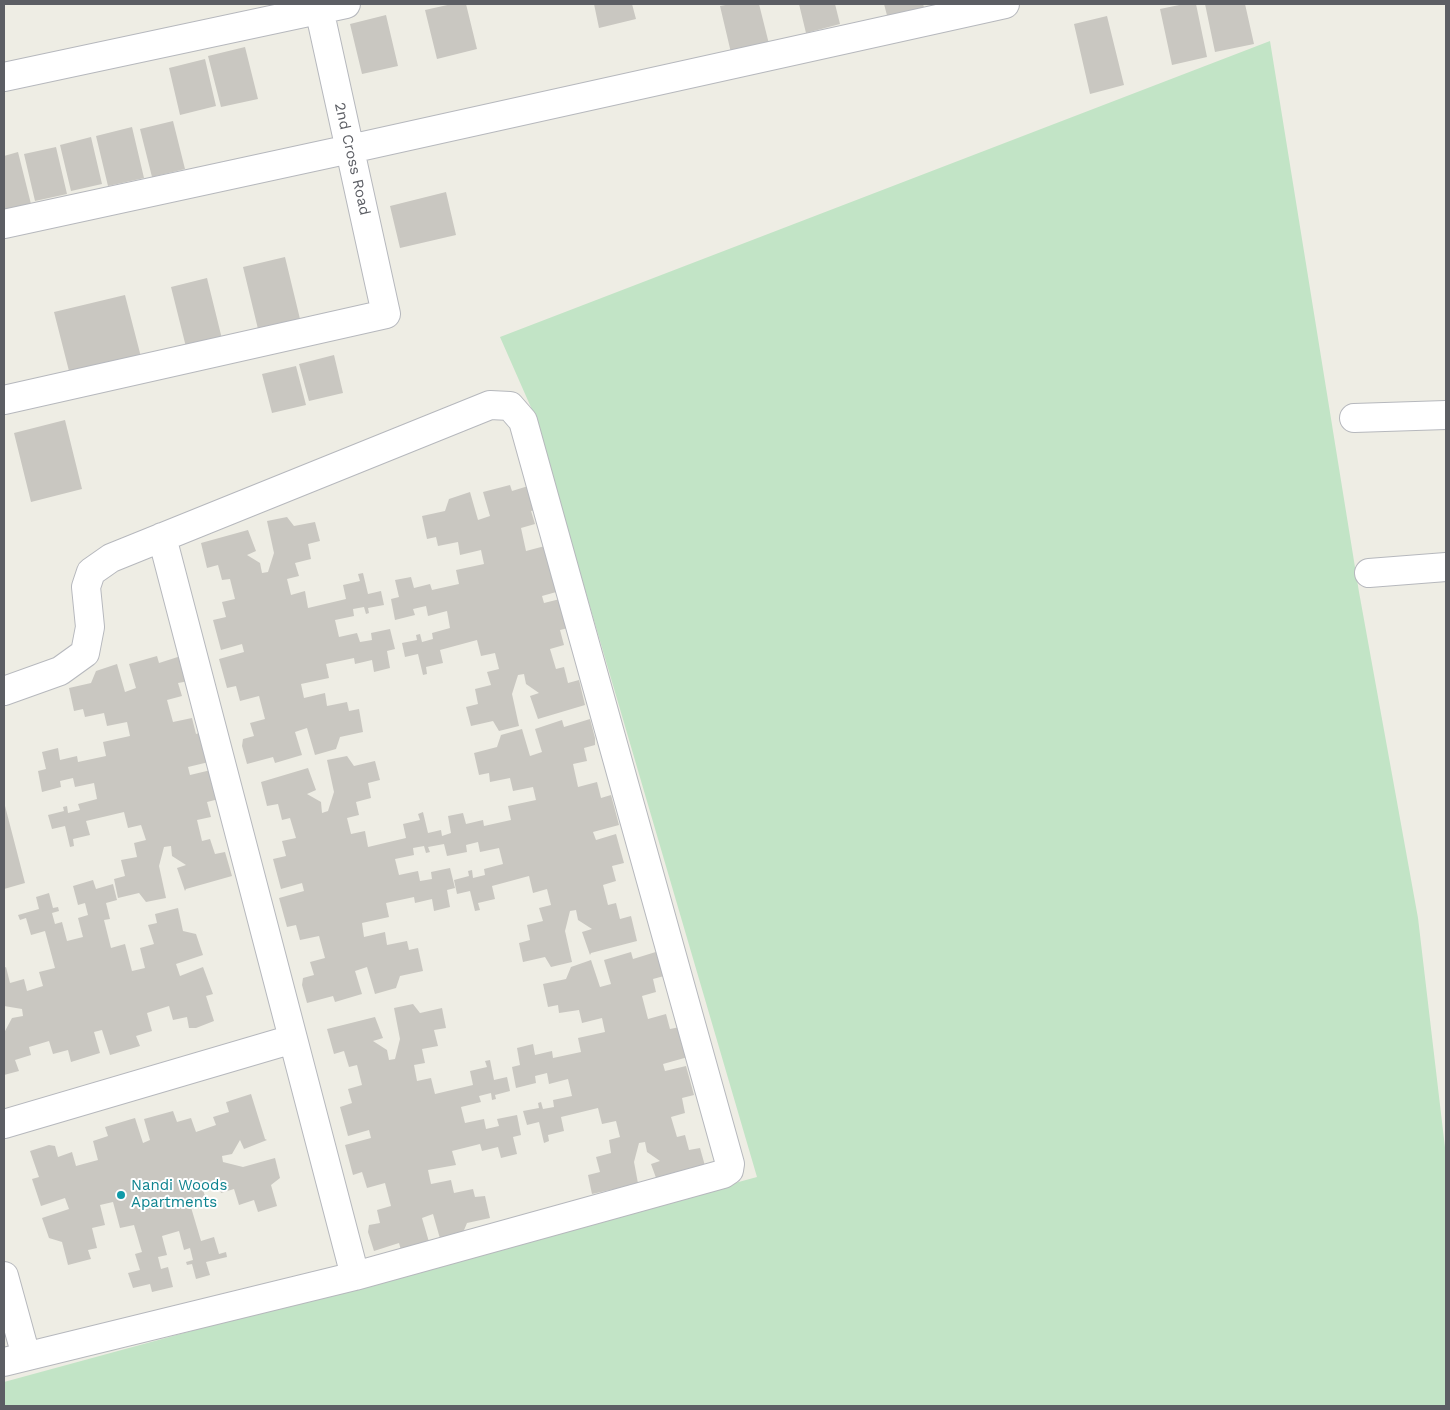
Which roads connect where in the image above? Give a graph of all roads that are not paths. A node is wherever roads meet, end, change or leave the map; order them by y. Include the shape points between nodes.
1 (346, 4) edge
2 (1005, 4) edge
3 (318, 7) edge
4 (4, 77) edge
5 (350, 149) junction
6 (4, 224) edge
7 (4, 400) edge
8 (1446, 416) edge
9 (1354, 418) dead end
10 (162, 537) junction
11 (1446, 567) edge
12 (1369, 573) dead end
13 (4, 690) edge
14 (292, 1039) junction
15 (4, 1124) edge
16 (4, 1276) edge
17 (355, 1276) junction
18 (15, 1359) edge

1 - 3 street
2 - 5 street
3 - 4 street
3 - 5 street, 2nd Cross Road
5 - 6 street
5 - 7 street, 2nd Cross Road via 386,314
8 - 9 street
10 - 13 street via 111,558 91,572 86,587 90,627 85,653 60,671
10 - 14 street
10 - 17 street via 490,405 510,406 523,421 730,1164 729,1170 723,1174
11 - 12 street
14 - 15 street
14 - 17 street
16 - 18 street
17 - 18 street

